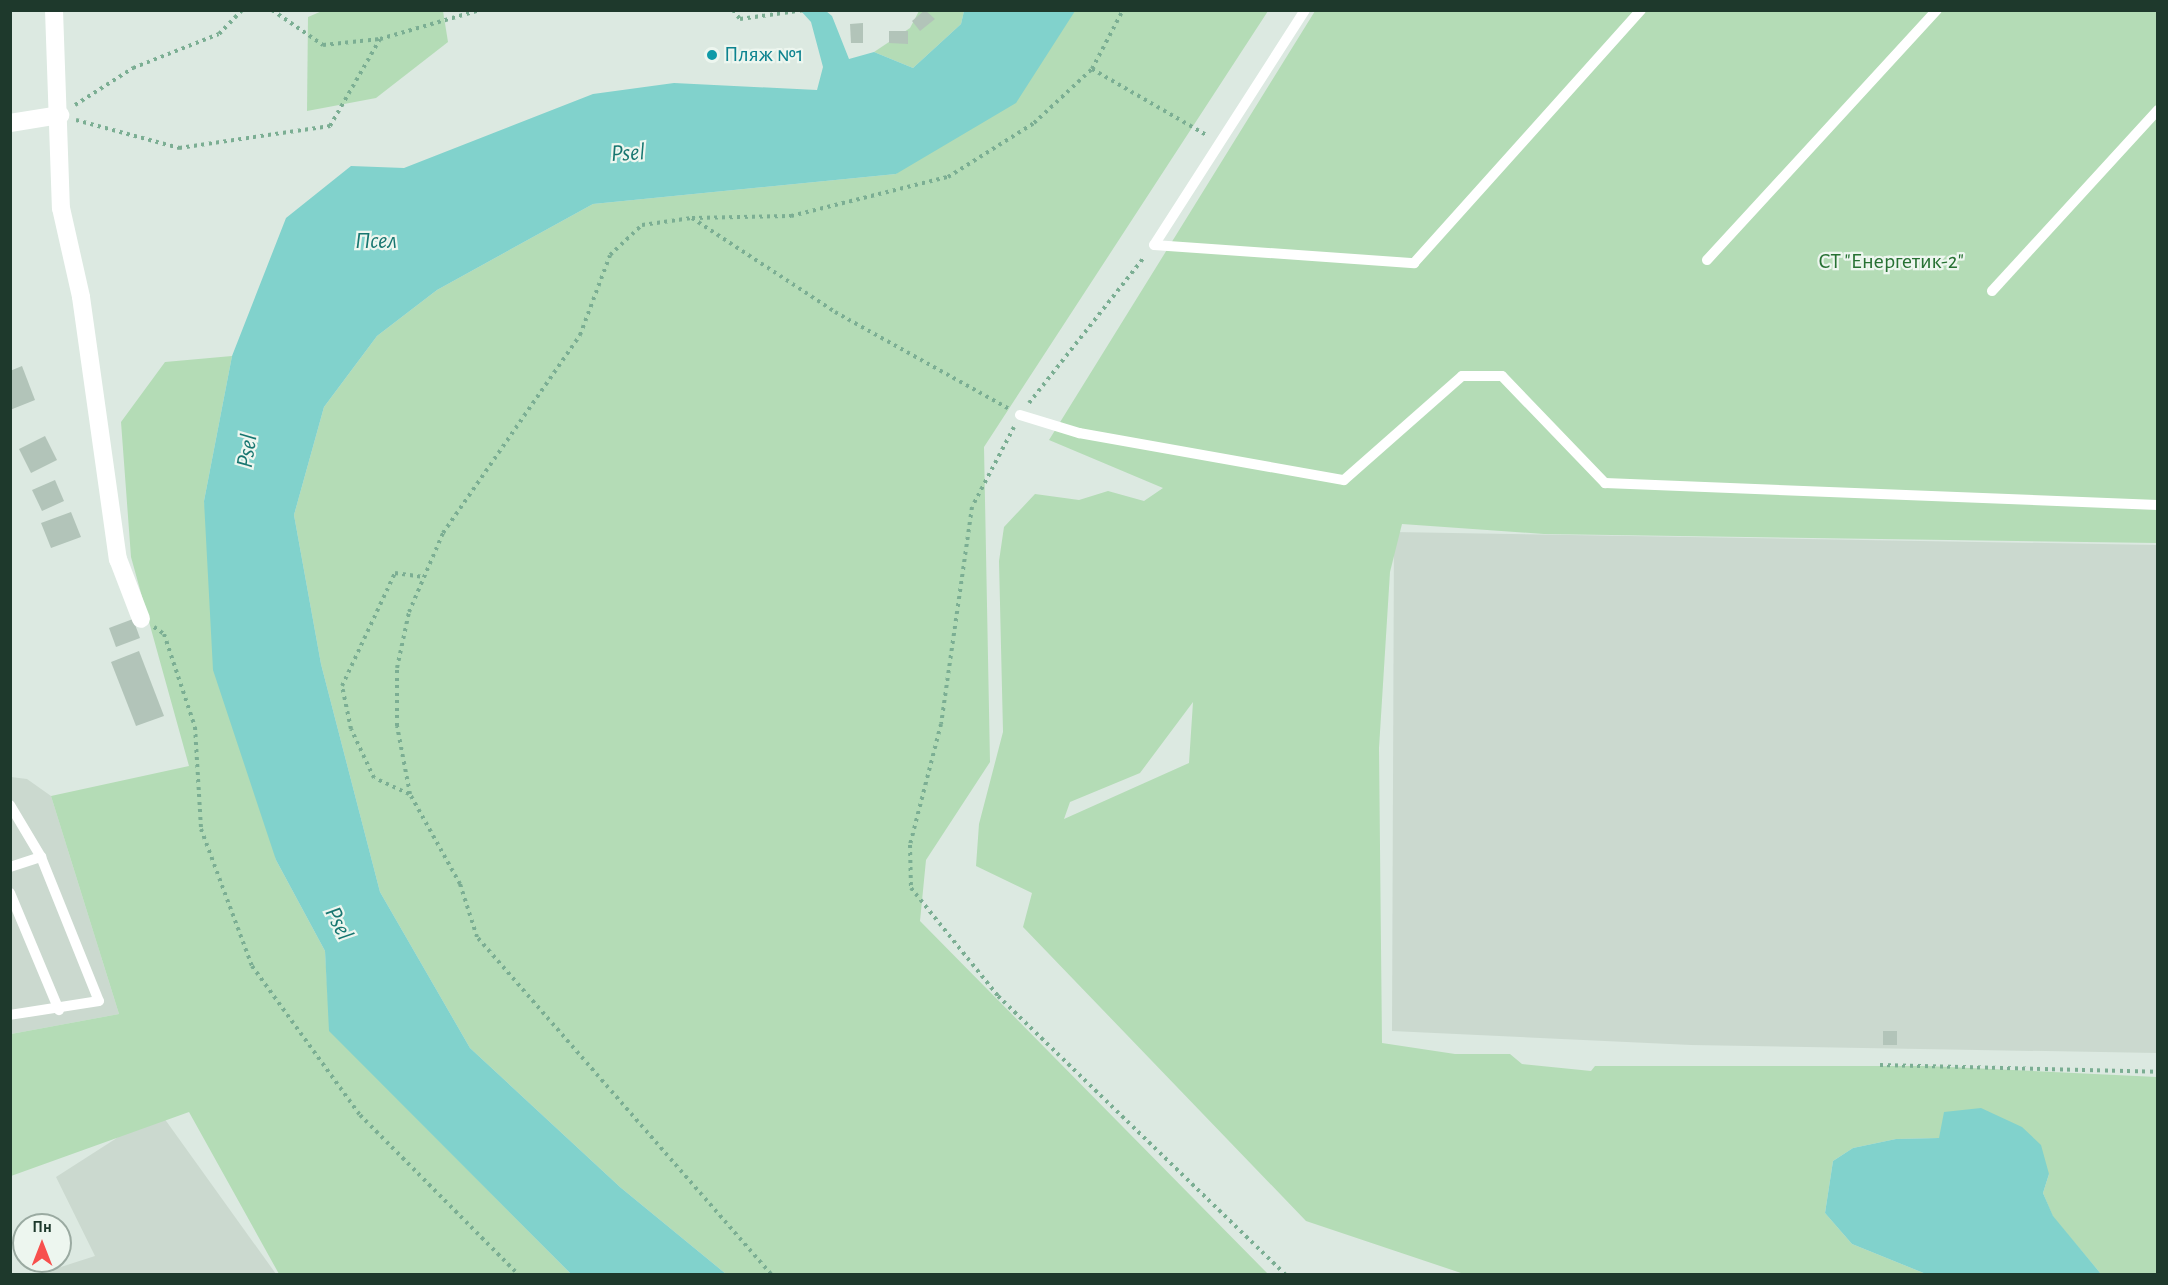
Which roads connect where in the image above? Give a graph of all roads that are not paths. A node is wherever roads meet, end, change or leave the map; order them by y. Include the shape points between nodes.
1 (54, 10) edge
2 (1305, 10) edge
3 (1641, 10) edge
4 (1937, 10) edge
5 (2157, 110) edge
6 (60, 115) junction
7 (10, 123) edge
8 (1707, 260) dead end
9 (1992, 291) dead end
10 (1020, 415) road end
11 (2157, 505) edge
12 (141, 619) road end
13 (10, 805) edge
14 (41, 857) junction
15 (10, 867) edge
16 (10, 893) edge
17 (59, 1010) junction
18 (10, 1015) edge

1 - 6 street
2 - 3 lane via 1154,245 1414,263
4 - 8 lane
5 - 9 lane
6 - 7 street
6 - 12 street via 61,208 81,297 118,559
10 - 11 lane via 1079,433 1344,480 1462,376 1502,376 1605,483
13 - 14 lane
14 - 15 lane
14 - 17 lane via 99,1001
16 - 17 lane
17 - 18 lane

